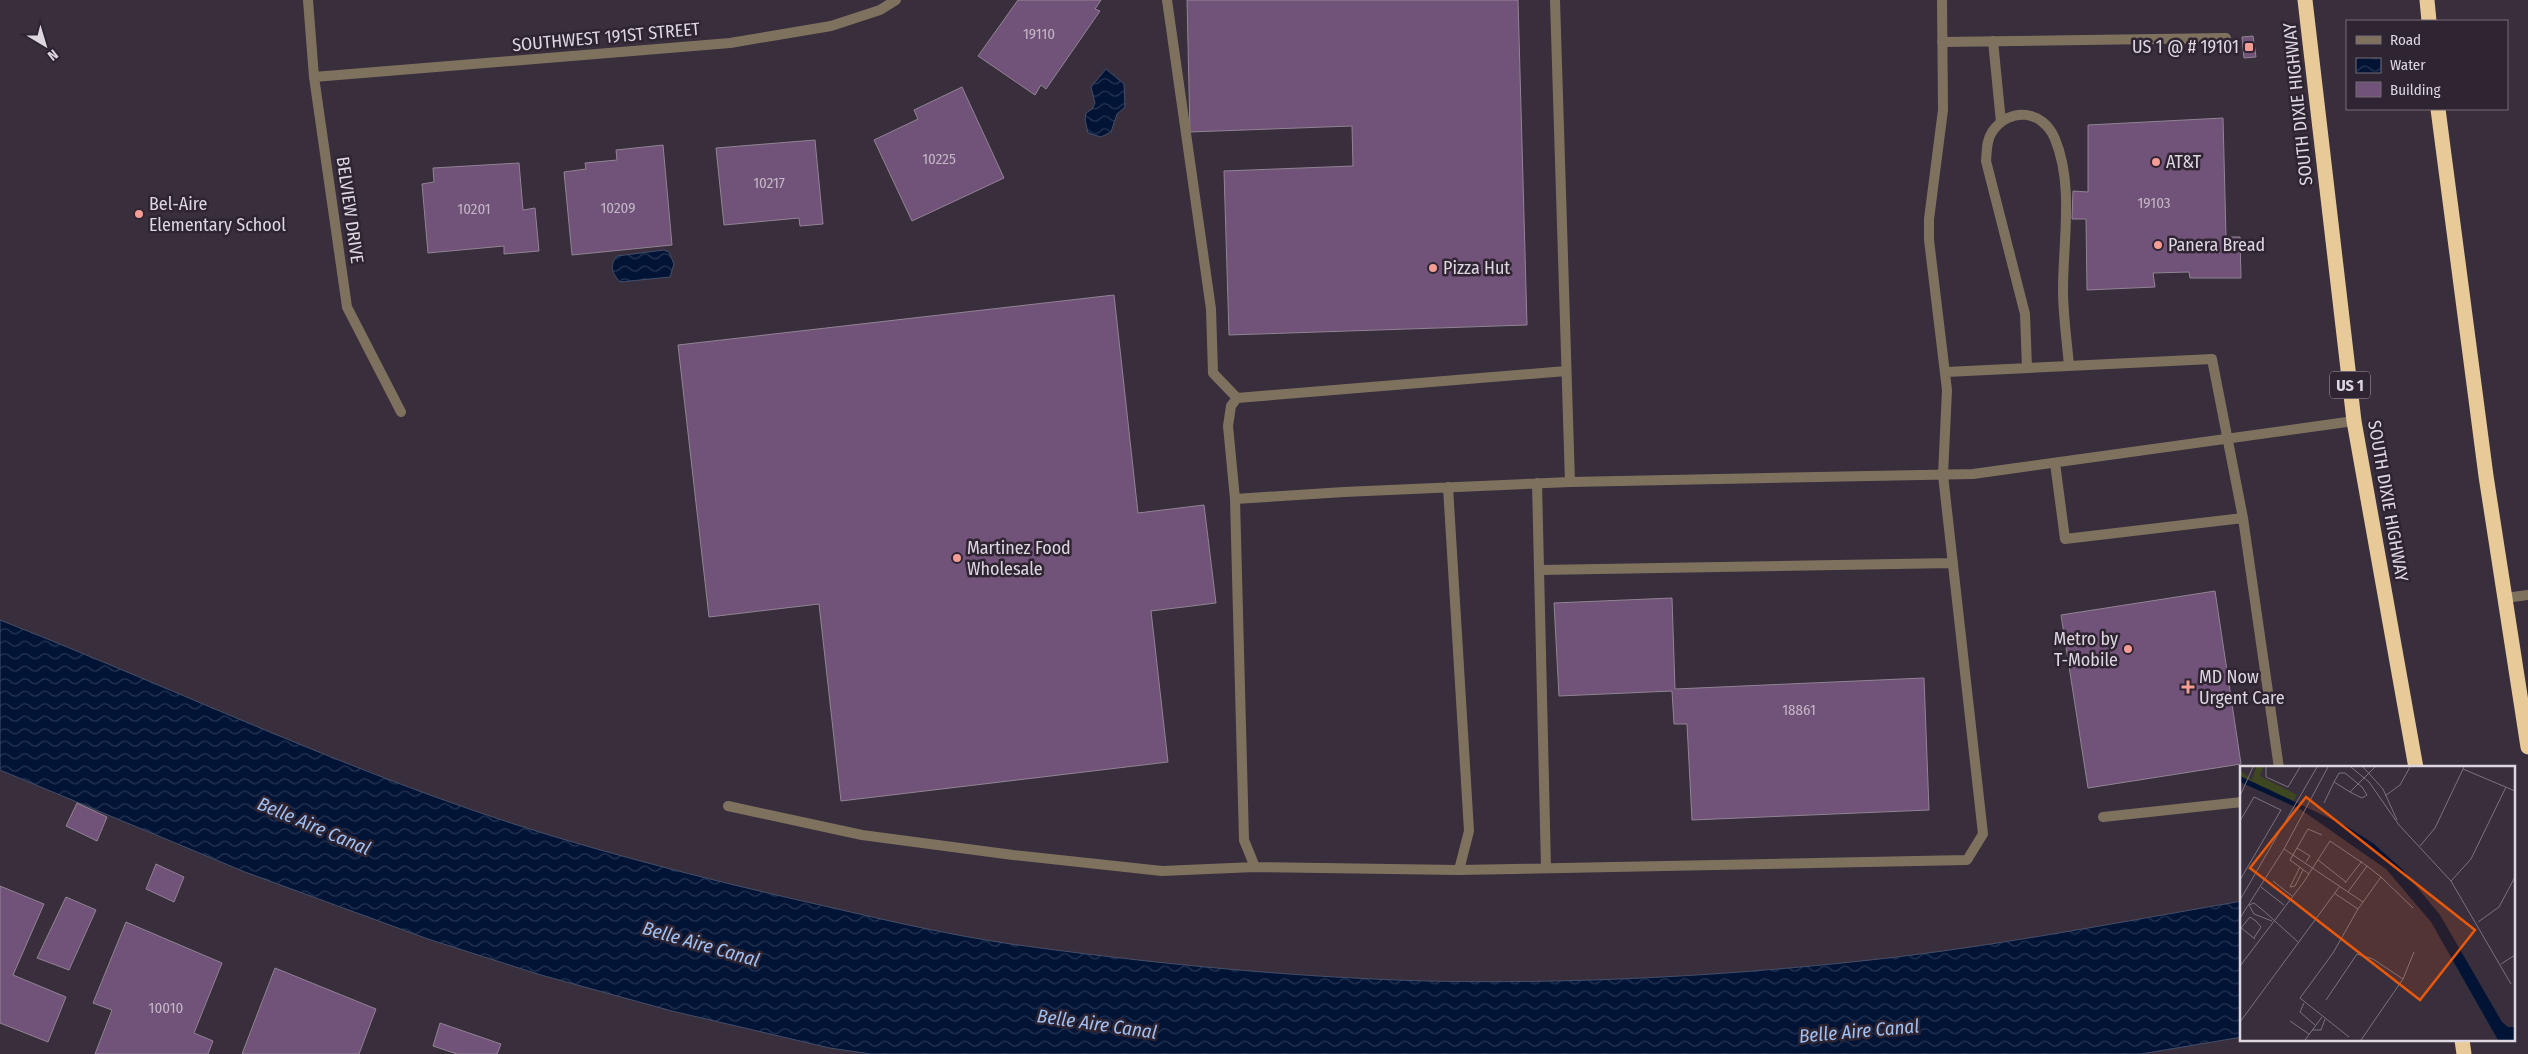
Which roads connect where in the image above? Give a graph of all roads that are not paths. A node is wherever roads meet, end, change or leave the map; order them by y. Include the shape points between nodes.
1 (308, 0) edge
2 (896, 0) edge
3 (1168, 0) edge
4 (1555, 0) edge
5 (1942, 0) edge
6 (2306, 0) edge
7 (2426, 0) edge
8 (2429, 20) edge
9 (2226, 38) dead end
10 (1993, 41) junction
11 (1942, 42) junction
12 (314, 77) junction
13 (2438, 110) edge
14 (2001, 122) junction
15 (2069, 366) junction
16 (2027, 368) junction
17 (1566, 371) junction
18 (1946, 372) junction
19 (1237, 398) junction
20 (401, 412) dead end
21 (2354, 421) junction
22 (2229, 439) junction
23 (2055, 463) junction
24 (1943, 475) junction
25 (1570, 482) junction
26 (1537, 483) junction
27 (1448, 487) junction
28 (1235, 499) junction
29 (2243, 518) junction
30 (1953, 562) junction
31 (1539, 570) junction
32 (2528, 594) edge
33 (2505, 598) junction
34 (2528, 747) edge
35 (2279, 766) edge
36 (2416, 766) edge
37 (2240, 802) edge
38 (728, 806) dead end
39 (2103, 817) dead end
40 (1255, 867) junction
41 (1546, 868) junction
42 (1459, 870) junction

1 - 12 street, BELVIEW DRIVE
2 - 12 street, SOUTHWEST 191ST STREET via 872,13 831,26 730,43
3 - 19 street via 1177,84 1211,309 1213,373
4 - 17 street
5 - 11 street
6 - 21 highway, SOUTH DIXIE HIGHWAY / US 1
7 - 8 highway
9 - 10 street
10 - 11 street
10 - 14 street
11 - 18 street via 1943,110 1929,240
12 - 20 street, BELVIEW DRIVE via 347,307
13 - 33 highway
14 - 15 street via 2026,114 2038,117 2055,140 2065,184 2063,292
14 - 16 street via 1991,133 1986,162 2025,314
15 - 16 street
15 - 22 street via 2212,359
16 - 18 street
17 - 19 street
17 - 25 street
18 - 24 street
19 - 28 street via 1231,406 1228,426
21 - 22 street
21 - 36 highway, SOUTH DIXIE HIGHWAY / US 1
22 - 23 street
22 - 29 street
23 - 24 street
23 - 29 street via 2065,539
24 - 25 street
24 - 30 street
25 - 26 street
26 - 27 street
26 - 31 street
27 - 28 street
27 - 42 street via 1469,830
28 - 40 street via 1244,840
29 - 35 street
30 - 31 street
30 - 41 street via 1983,834 1967,860
31 - 41 street
32 - 33 street
33 - 34 highway
37 - 39 street
38 - 40 street via 862,835 1012,855 1162,871
40 - 42 street
41 - 42 street

